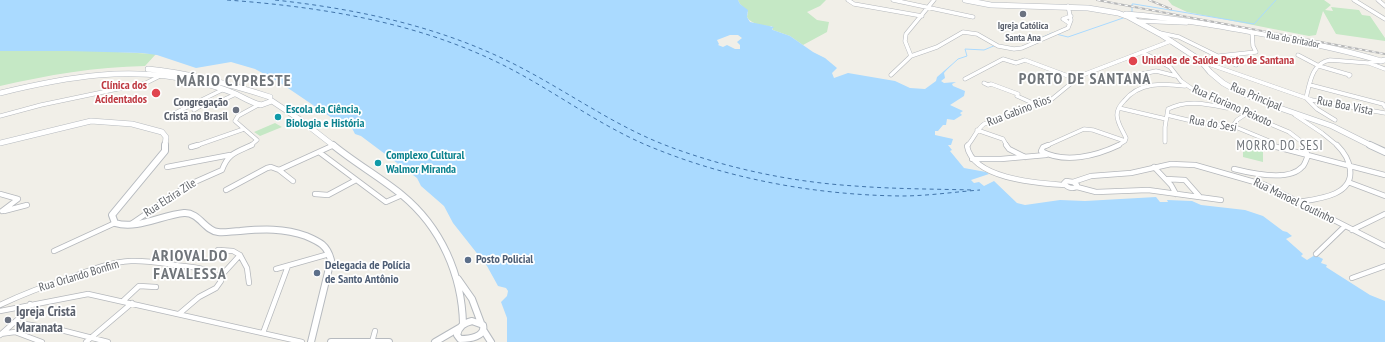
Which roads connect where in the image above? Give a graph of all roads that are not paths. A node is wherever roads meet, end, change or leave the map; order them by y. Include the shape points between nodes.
1 (893, 0) edge
2 (934, 0) edge
3 (965, 0) edge
4 (1354, 0) edge
5 (1378, 0) edge
6 (848, 1) edge
7 (1068, 6) junction
8 (1385, 6) edge
9 (928, 7) junction
10 (1117, 13) junction
11 (922, 16) junction
12 (1071, 16) junction
13 (972, 17) dead end
14 (1385, 19) edge
15 (1138, 21) junction
16 (1069, 23) junction
17 (1203, 23) junction
18 (1252, 32) junction
19 (1159, 33) junction
20 (1171, 41) junction
21 (1142, 52) junction
22 (1298, 55) dead end
23 (911, 56) junction
24 (1219, 56) junction
25 (1200, 60) junction
26 (1383, 60) edge
27 (1369, 63) junction
28 (1236, 65) dead end
29 (1319, 66) junction
30 (1385, 69) edge
31 (162, 75) junction
32 (891, 75) dead end
33 (1133, 76) dead end
34 (1177, 76) junction
35 (1349, 76) dead end
36 (196, 77) junction
37 (965, 79) dead end
38 (1076, 79) junction
39 (190, 80) junction
40 (35, 83) junction
41 (984, 83) dead end
42 (1310, 84) junction
43 (1187, 86) junction
44 (224, 89) junction
45 (0, 90) edge
46 (0, 93) edge
47 (236, 94) junction
48 (1306, 98) junction
49 (271, 99) junction
50 (259, 104) junction
51 (1037, 105) junction
52 (1385, 107) edge
53 (1119, 108) junction
54 (1232, 108) junction
55 (194, 110) dead end
56 (1288, 110) junction
57 (1385, 113) edge
58 (173, 114) dead end
59 (1246, 114) junction
60 (0, 116) edge
61 (1166, 117) junction
62 (1335, 120) dead end
63 (1233, 126) junction
64 (244, 129) junction
65 (976, 130) junction
66 (1125, 142) junction
67 (1165, 142) dead end
68 (0, 143) edge
69 (1263, 143) dead end
70 (334, 145) junction
71 (191, 147) dead end
72 (1280, 147) junction
73 (319, 152) junction
74 (1385, 152) edge
75 (230, 155) junction
76 (1046, 155) junction
77 (1308, 156) junction
78 (1025, 158) junction
79 (972, 159) junction
80 (1350, 166) junction
81 (167, 167) dead end
82 (1154, 167) junction
83 (1234, 169) dead end
84 (279, 170) junction
85 (1385, 175) edge
86 (1266, 176) junction
87 (1166, 179) junction
88 (356, 180) junction
89 (293, 181) dead end
90 (1073, 182) junction
91 (1348, 182) junction
92 (1064, 185) junction
93 (1265, 185) junction
94 (1077, 187) junction
95 (226, 190) dead end
96 (0, 194) edge
97 (315, 194) dead end
98 (1176, 194) junction
99 (402, 195) junction
100 (1385, 196) edge
101 (1200, 197) junction
102 (1221, 200) dead end
103 (1298, 202) junction
104 (27, 205) dead end
105 (1, 212) edge
106 (1385, 214) edge
107 (115, 223) junction
108 (130, 224) junction
109 (1345, 226) junction
110 (1352, 230) junction
111 (1385, 246) edge
112 (218, 250) dead end
113 (54, 251) dead end
114 (329, 254) junction
115 (1316, 254) dead end
116 (240, 255) junction
117 (288, 266) junction
118 (1385, 266) edge
119 (276, 269) dead end
120 (220, 277) junction
121 (1352, 278) dead end
122 (458, 279) junction
123 (249, 283) dead end
124 (156, 287) dead end
125 (123, 301) junction
126 (132, 303) junction
127 (30, 304) junction
128 (0, 305) edge
129 (0, 311) edge
130 (179, 314) junction
131 (481, 323) junction
132 (24, 324) dead end
133 (462, 326) junction
134 (375, 331) dead end
135 (484, 331) junction
136 (263, 333) junction
137 (0, 335) edge
138 (91, 337) junction
139 (370, 341) edge
140 (459, 341) edge
141 (472, 341) edge
142 (42, 342) edge
143 (86, 342) edge
144 (108, 342) edge
145 (302, 342) edge
146 (311, 342) edge
147 (331, 342) edge
148 (380, 342) edge
149 (388, 342) edge
150 (435, 342) edge
151 (491, 342) edge

1 - 9 street
2 - 9 street
3 - 7 street via 993,5
4 - 14 street
5 - 8 street
6 - 11 street
7 - 10 street
7 - 12 street
9 - 11 street
9 - 13 street
10 - 15 street, Rua Principal
10 - 17 street, Rua do Britador
11 - 23 street via 905,37
12 - 16 street
12 - 16 street via 1063,19
15 - 17 street, Rua do Britador
15 - 19 street, Rua Principal
16 - 23 street via 1068,28 1020,49 998,46 968,32
17 - 18 street, Rua do Britador
18 - 24 street via 1253,46 1257,51
18 - 26 street, Rua do Britador
19 - 20 street, Rua Principal
19 - 24 street via 1176,35
20 - 21 street, Rua Gabino Rios
20 - 25 street, Rua Principal
21 - 34 street, Rua Floriano Peixoto via 1170,67
21 - 38 street, Rua Gabino Rios
22 - 29 street
23 - 32 street
24 - 28 street
25 - 48 street, Rua Boa Vista
25 - 56 street, Rua Principal via 1204,67 1230,87
26 - 27 street
27 - 29 street via 1332,60 1325,61
27 - 30 street
29 - 35 street
29 - 42 street
31 - 39 street
31 - 40 street via 106,73
31 - 60 street via 146,83
33 - 34 street via 1156,71
34 - 43 street, Rua Floriano Peixoto
36 - 39 street
36 - 40 street via 156,70 124,69 89,72
36 - 49 street via 224,83
37 - 38 street via 1003,59 1016,63 1025,60
38 - 51 street, Rua Gabino Rios via 1056,97
39 - 44 street
40 - 45 street
40 - 46 street
41 - 51 street via 1006,91 1010,90
42 - 48 street
42 - 52 street via 1383,104
43 - 53 street via 1160,84 1139,88 1130,93
43 - 54 street, Rua Floriano Peixoto
44 - 47 street
44 - 58 street
47 - 50 street
47 - 55 street
48 - 57 street, Rua Boa Vista
48 - 62 street via 1316,109
49 - 50 street via 266,104
49 - 70 street
50 - 64 street via 236,119 236,123
51 - 65 street, Rua Gabino Rios via 984,124
53 - 61 street, Rua do Sesi
53 - 66 street via 1118,120
54 - 59 street, Rua Floriano Peixoto
54 - 61 street via 1174,105 1168,109
56 - 74 street, Rua Principal via 1339,129
56 - 80 street via 1338,145
59 - 63 street
59 - 77 street, Rua Floriano Peixoto via 1293,134 1302,142
61 - 63 street, Rua do Sesi
61 - 67 street
63 - 72 street, Rua do Sesi
64 - 71 street
64 - 75 street via 257,142
65 - 78 street via 1003,139 1009,149
65 - 79 street, Rua Gabino Rios via 974,139 966,148
66 - 76 street via 1101,152 1060,158
66 - 76 street via 1084,129 1042,148 1041,152
68 - 107 street via 91,121 132,124 162,132 166,137 165,151 112,215
69 - 72 street, Rua do Sesi
70 - 73 street
70 - 99 street
72 - 77 street, Rua do Sesi
73 - 84 street
73 - 88 street
75 - 81 street
75 - 108 street, Rua Elzira Zile via 222,170 188,185
76 - 78 street
77 - 80 street, Rua do Sesi
77 - 86 street via 1302,168 1295,172
78 - 79 street
79 - 92 street via 993,172 1035,183
80 - 85 street, Rua do Sesi
80 - 91 street via 1352,172
82 - 87 street
82 - 90 street, Rua Manoel Coutinho via 1131,173 1091,176
82 - 93 street, Rua Manoel Coutinho via 1171,164 1195,165
83 - 86 street
84 - 89 street
84 - 95 street via 268,168
86 - 93 street
87 - 98 street
87 - 101 street via 1185,180
88 - 97 street via 328,195
88 - 99 street via 386,202
90 - 92 street, Rua Manoel Coutinho via 1066,181
90 - 94 street
91 - 100 street
91 - 103 street via 1336,194
92 - 94 street
93 - 103 street, Rua Manoel Coutinho
94 - 98 street via 1096,192 1148,190
96 - 105 street via 18,198
98 - 101 street
99 - 122 street via 434,230
101 - 102 street
103 - 109 street, Rua Manoel Coutinho
104 - 105 street
106 - 110 street
107 - 108 street
107 - 113 street
108 - 114 street via 190,213 209,229 217,232 270,229 295,232 319,242 328,249
109 - 110 street, Rua Manoel Coutinho
109 - 115 street
110 - 111 street, Rua Manoel Coutinho
112 - 116 street via 233,251
114 - 117 street
114 - 146 street via 331,264
116 - 120 street
116 - 123 street via 247,268
117 - 119 street
117 - 136 street
118 - 121 street
120 - 128 street, Rua Orlando Bonfim via 213,272 183,267 140,261 121,262 33,290
120 - 130 street via 219,285 199,297
122 - 131 street via 474,299
122 - 133 street via 463,310
124 - 125 street via 139,286
125 - 126 street
125 - 127 street, Rua Orlando Bonfim via 88,294
126 - 130 street
126 - 138 street
127 - 129 street, Rua Orlando Bonfim
127 - 137 street via 26,312
130 - 136 street
131 - 133 street via 472,321
131 - 135 street
132 - 138 street
133 - 140 street via 457,335
133 - 150 street
134 - 139 street
135 - 141 street
135 - 151 street
136 - 145 street
137 - 142 street via 15,332
138 - 143 street
138 - 144 street
139 - 147 street
139 - 148 street
140 - 141 street
148 - 149 street

